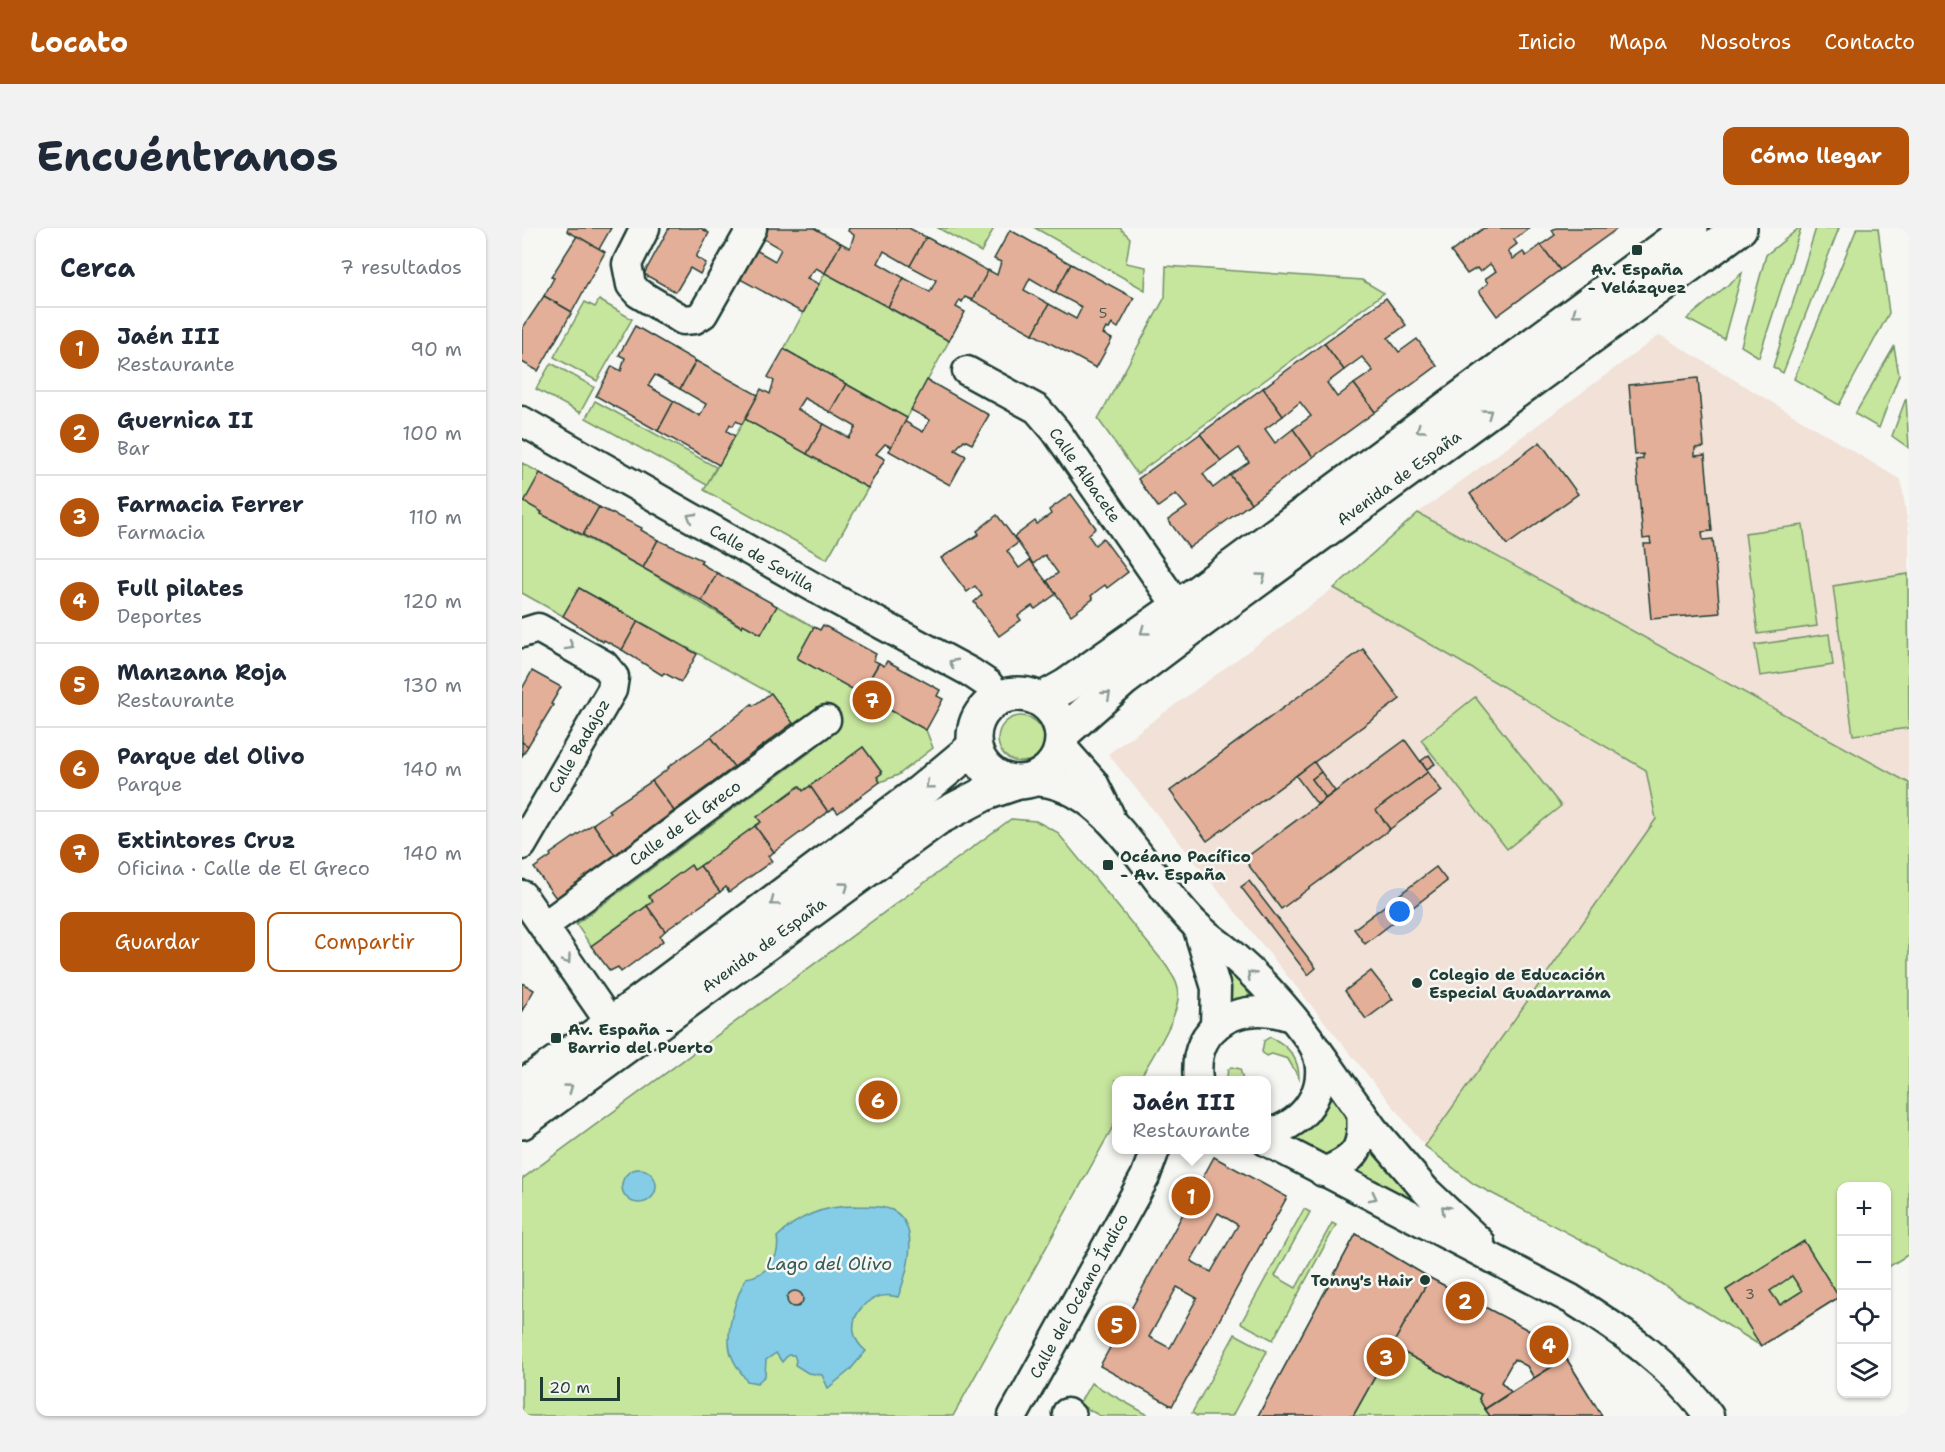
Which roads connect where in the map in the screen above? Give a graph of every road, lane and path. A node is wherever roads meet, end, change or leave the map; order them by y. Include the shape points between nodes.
1 (645, 228) edge
2 (752, 228) edge
3 (1691, 228) edge
4 (1740, 228) edge
5 (967, 371) dead end
6 (522, 421) edge
7 (1178, 607) junction
8 (522, 633) edge
9 (999, 698) junction
10 (1041, 699) junction
11 (826, 720) dead end
12 (1063, 740) junction
13 (974, 747) junction
14 (1023, 782) junction
15 (1114, 824) junction
16 (522, 845) edge
17 (522, 895) edge
18 (544, 926) junction
19 (1197, 926) junction
20 (1291, 1017) junction
21 (611, 1024) junction
22 (1215, 1027) junction
23 (1311, 1041) junction
24 (1194, 1075) edge
25 (522, 1088) edge
26 (1361, 1112) junction
27 (522, 1122) edge
28 (1271, 1131) edge
29 (1271, 1144) edge
30 (1153, 1154) edge
31 (1166, 1154) edge
32 (1323, 1172) junction
33 (1145, 1177) junction
34 (1503, 1264) junction
35 (1013, 1416) edge
36 (1709, 1416) edge

1 - 2 street via 627,264 631,285 683,320 695,320 703,314
3 -> 7 main road, Avenida de España
12 -> 4 main road, Avenida de España via 1125,679 1194,626
5 - 7 street, Calle Albacete via 1037,409
9 -> 6 street, Calle de Sevilla via 988,684 970,672
7 -> 10 main road, Avenida de España via 1066,686
8 -> 16 street, Calle Badajoz via 538,628 604,665 614,677 612,690
9 - 10 main road via 1021,694
9 - 13 main road via 983,710 975,727
10 - 12 main road via 1056,714
11 - 18 street, Calle de El Greco
12 - 14 main road via 1056,762 1045,774
12 - 15 street via 1093,782
13 - 14 main road via 982,765 996,778
13 -> 21 main road, Avenida de España via 920,792
14 - 15 street via 1047,781 1068,788
27 -> 14 main road, Avenida de España via 938,818 986,793
15 - 19 street
17 - 18 street
18 -> 21 street
20 -> 19 street via 1232,955
19 - 22 street via 1215,988
20 - 22 street via 1252,1009
20 - 23 street
21 - 25 main road, Avenida de España
22 - 24 street via 1200,1051
23 - 26 street
23 - 28 street via 1320,1064 1314,1099 1292,1124
26 - 32 street via 1363,1135 1356,1152 1346,1163
34 -> 26 street via 1426,1191
29 - 32 street
30 - 33 street, Calle del Océano Índico
31 - 33 street, Calle del Océano Índico
32 -> 34 street
33 - 35 street, Calle del Océano Índico
34 - 36 street via 1571,1299 1640,1346 1675,1377

